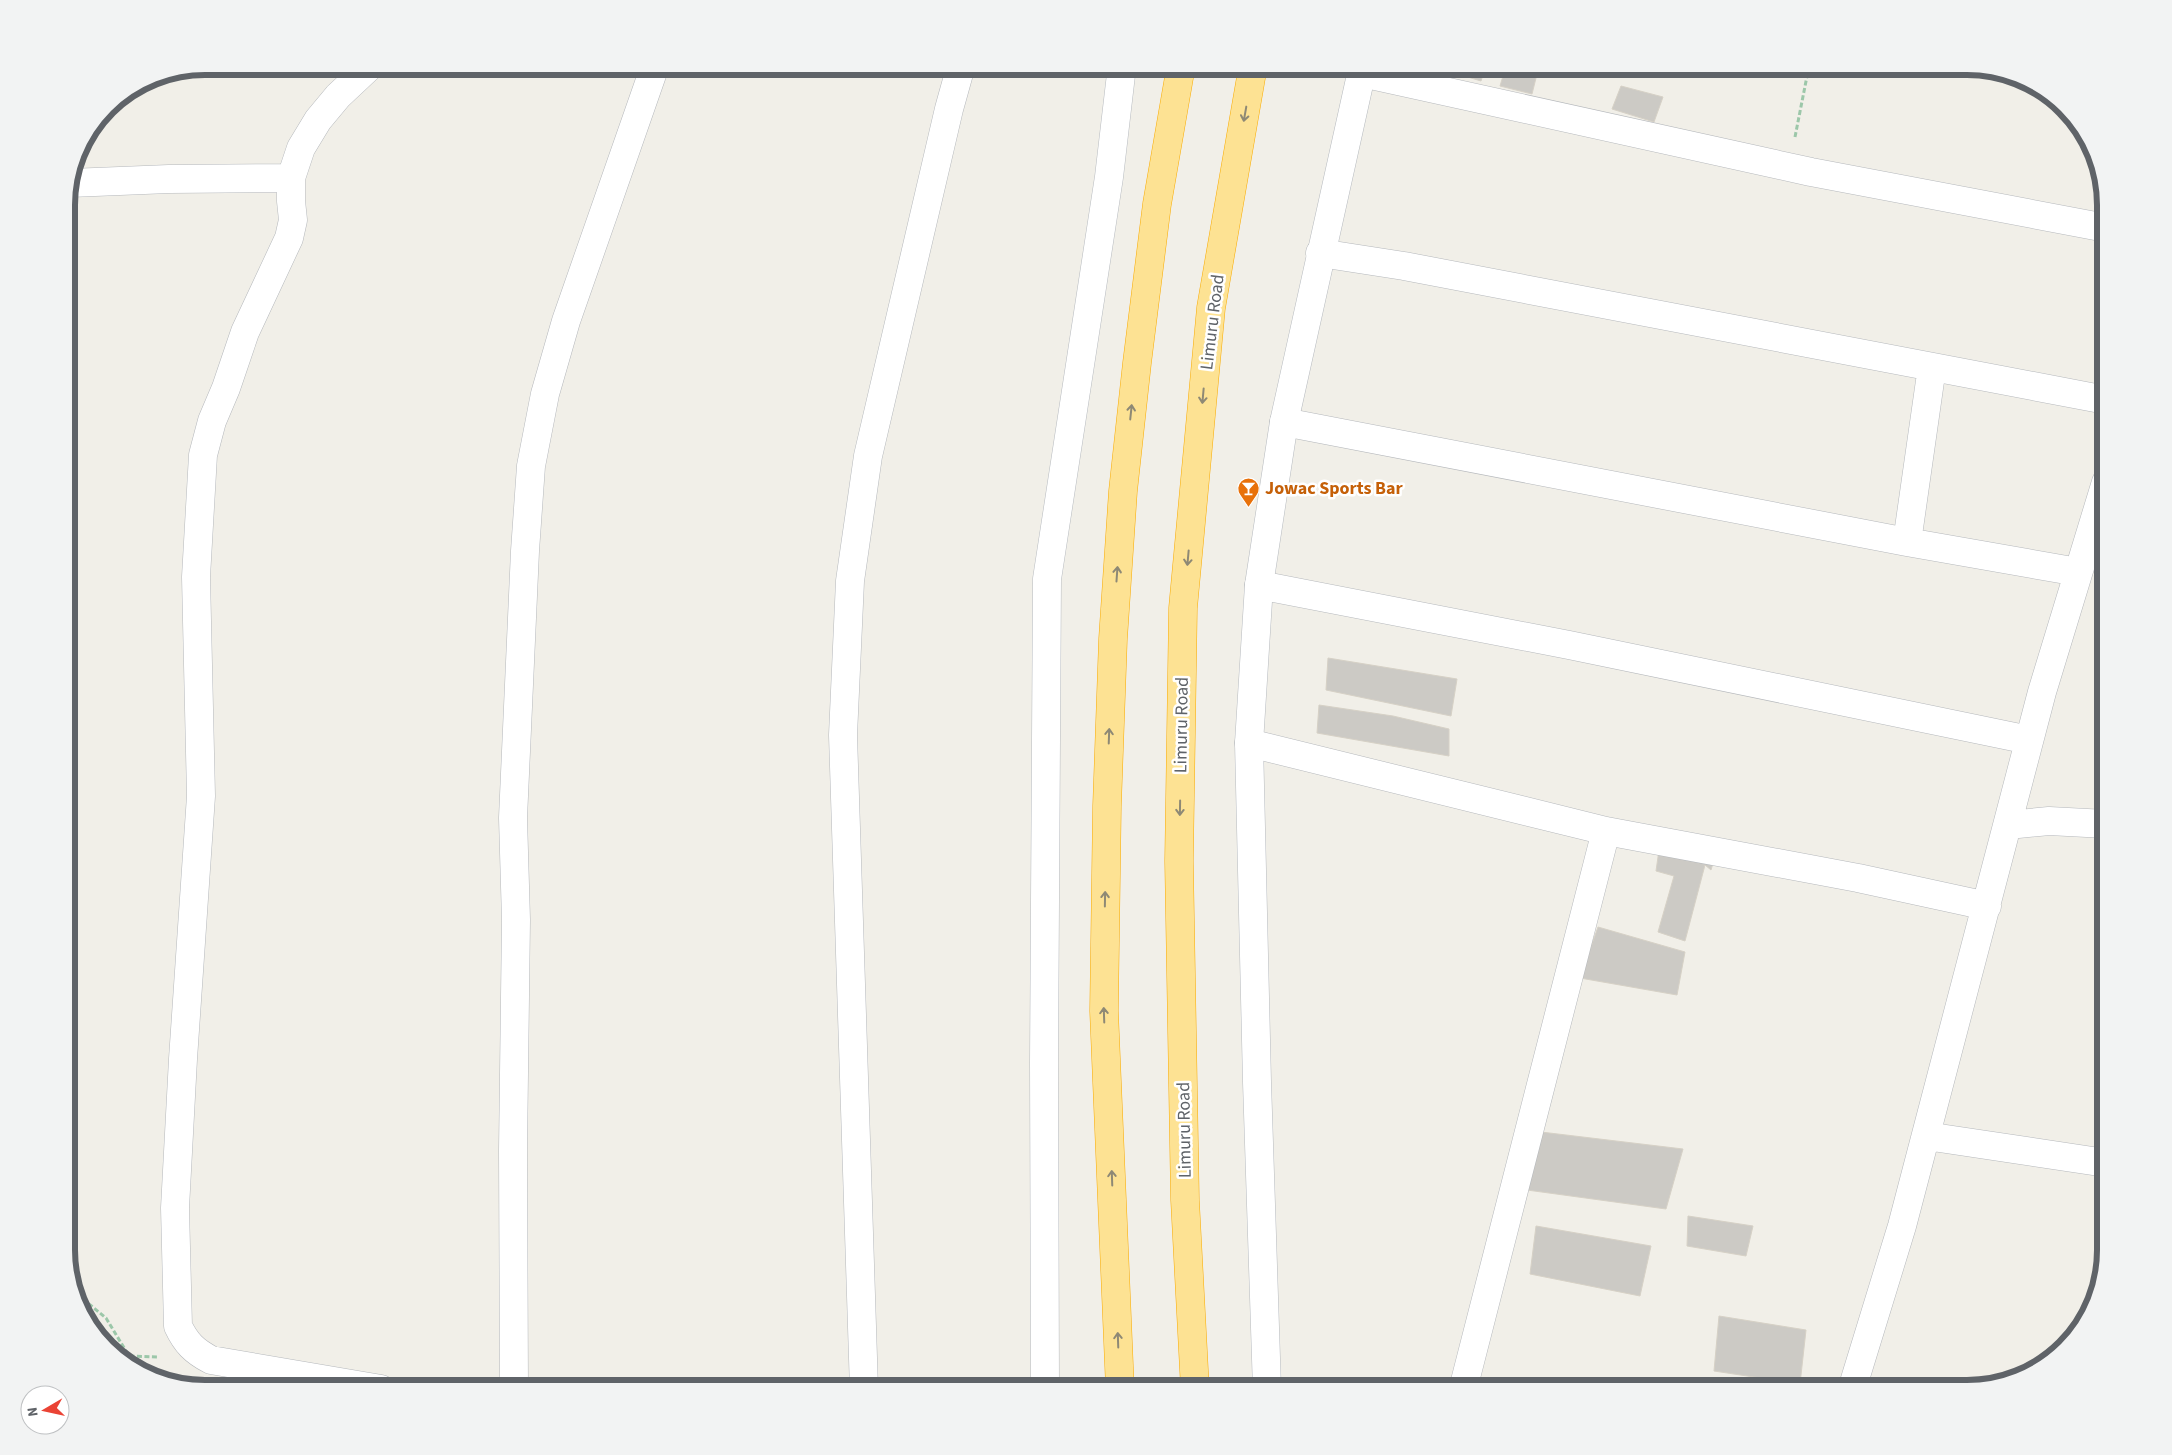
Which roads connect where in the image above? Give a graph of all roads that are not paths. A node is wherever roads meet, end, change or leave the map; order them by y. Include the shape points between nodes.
1 (360, 75) edge
2 (652, 75) edge
3 (959, 75) edge
4 (1121, 75) edge
5 (1179, 75) edge
6 (1251, 75) edge
7 (1361, 75) edge
8 (1384, 75) edge
9 (291, 178) junction
10 (78, 183) edge
11 (2097, 226) edge
12 (1320, 253) junction
13 (1932, 366) junction
14 (2097, 398) edge
15 (1284, 422) junction
16 (2097, 511) edge
17 (1907, 542) junction
18 (2078, 572) junction
19 (1259, 585) junction
20 (2029, 740) junction
21 (1249, 743) junction
22 (2097, 824) edge
23 (2008, 825) junction
24 (1606, 830) junction
25 (1987, 906) junction
26 (1926, 1136) junction
27 (2097, 1162) edge
28 (328, 1380) edge
29 (514, 1380) edge
30 (864, 1380) edge
31 (1045, 1380) edge
32 (1120, 1380) edge
33 (1195, 1380) edge
34 (1267, 1380) edge
35 (1465, 1380) edge
36 (1855, 1380) edge

1 - 9 street via 318,120 301,148
2 - 29 street via 566,321 545,394 531,466 513,818 516,920
3 - 30 street via 868,456 850,581 843,735
4 - 31 street via 1109,177 1048,579
32 -> 5 highway via 1104,1011 1113,639 1123,491 1137,363 1157,204
6 -> 33 highway, Limuru Road via 1211,308 1184,608 1179,861 1185,1200
7 - 12 street
8 - 11 street via 1786,166
9 - 10 street via 169,178
9 - 28 street via 293,220 289,238 245,332 203,455 196,577 200,805 176,1198 178,1326 186,1342 211,1360
12 - 13 street
12 - 15 street
13 - 14 street
13 - 17 street
15 - 17 street
15 - 19 street
16 - 18 street
17 - 18 street
18 - 20 street
19 - 20 street
19 - 21 street
20 - 23 street
21 - 24 street
21 - 34 street
22 - 23 street via 2049,821
23 - 25 street
24 - 25 street
24 - 35 street
25 - 26 street
26 - 27 street
26 - 36 street

